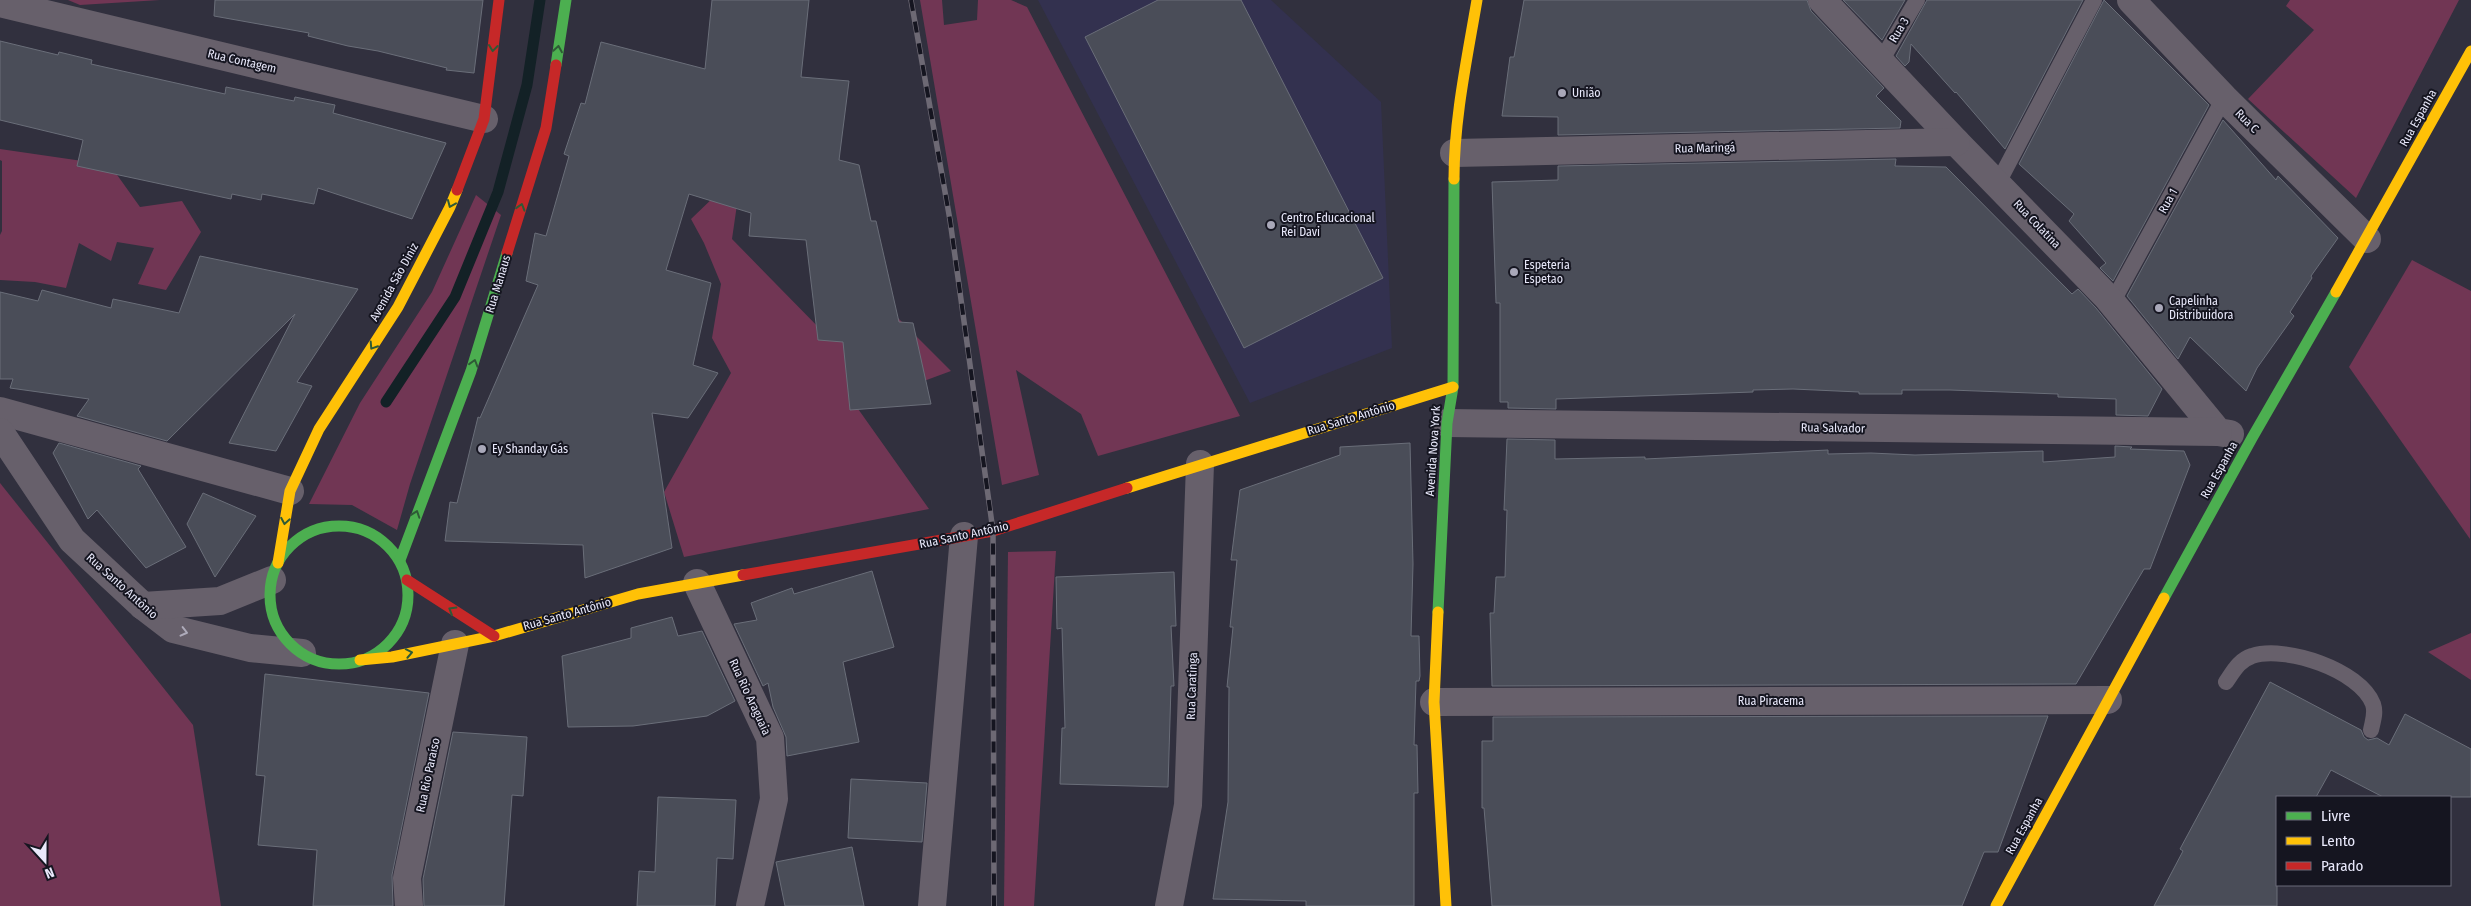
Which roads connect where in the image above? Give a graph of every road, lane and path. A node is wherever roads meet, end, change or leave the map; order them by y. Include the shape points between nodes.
1 (499, 0) edge
2 (566, 0) edge
3 (1477, 0) edge
4 (1822, 0) edge
5 (1917, 0) edge
6 (2094, 0) edge
7 (2131, 0) edge
8 (0, 3) edge
9 (2471, 51) edge
10 (1881, 61) junction
11 (2224, 98) junction
12 (484, 119) junction
13 (1956, 142) junction
14 (1454, 153) junction
15 (1998, 183) junction
16 (2367, 239) junction
17 (2112, 303) junction
18 (1453, 387) junction
19 (0, 411) edge
20 (1447, 423) junction
21 (0, 432) edge
22 (2218, 432) junction
23 (2252, 438) junction
24 (1200, 464) junction
25 (290, 491) junction
26 (964, 536) junction
27 (400, 560) junction
28 (275, 571) junction
29 (407, 580) junction
30 (697, 583) junction
31 (143, 606) junction
32 (494, 636) junction
33 (455, 644) junction
34 (302, 653) junction
35 (360, 660) junction
36 (2226, 682) dead end
37 (2108, 700) junction
38 (1434, 702) junction
39 (2372, 730) dead end
40 (409, 906) edge
41 (750, 906) edge
42 (932, 906) edge
43 (1169, 906) edge
44 (1446, 906) edge
45 (1996, 906) edge

1 -> 12 street, Avenida São Diniz
27 -> 2 street, Rua Manaus via 471,371 546,128
3 - 14 street, Avenida Nova York
4 - 10 street, Rua Colatina
5 - 10 lane, Rua 3
6 - 15 lane
7 - 11 street, Rua C
8 - 12 street, Rua Contagem
9 - 16 street, Rua Espanha
10 - 13 street, Rua Colatina
11 - 16 street, Rua C
11 - 17 lane, Rua 1
12 -> 25 street, Avenida São Diniz via 450,207 398,307 319,429
13 - 14 street, Rua Maringá
13 - 15 street, Rua Colatina
14 - 18 street, Avenida Nova York
15 - 17 street, Rua Colatina
16 - 23 street, Rua Espanha
17 - 22 street, Rua Colatina
18 - 20 street, Avenida Nova York
18 - 24 street, Rua Santo Antônio
19 - 25 street
20 - 22 street, Rua Salvador
20 - 38 street, Avenida Nova York
21 - 31 street, Rua Santo Antônio via 72,540
22 - 23 street
23 - 37 street, Rua Espanha
24 - 26 street, Rua Santo Antônio via 993,532
24 - 43 street, Rua Caratinga via 1188,805
25 -> 28 street, Avenida São Diniz
26 - 30 street, Rua Santo Antônio
26 - 42 street
27 - 28 street via 369,532 349,526 328,527 308,533 290,546
27 - 29 street
28 - 31 street via 220,601
28 - 34 street via 270,597 272,613 279,629
32 -> 29 street
29 - 35 street via 404,620 394,637 379,652
30 - 32 street, Rua Santo Antônio via 638,594
30 - 41 street, Rua Rio Araguaia via 770,738 774,799
31 -> 34 street, Rua Santo Antônio via 173,629 250,648
32 - 33 street, Rua Santo Antônio
35 -> 33 street, Rua Santo Antônio
33 - 40 street, Rua Rio Paraíso via 407,878
34 - 35 street via 330,663
36 - 39 lane via 2238,665 2252,656 2278,652 2310,660 2337,671 2363,688 2375,713
37 - 38 street, Rua Piracema
37 - 45 street, Rua Espanha
38 - 44 street, Avenida Nova York

